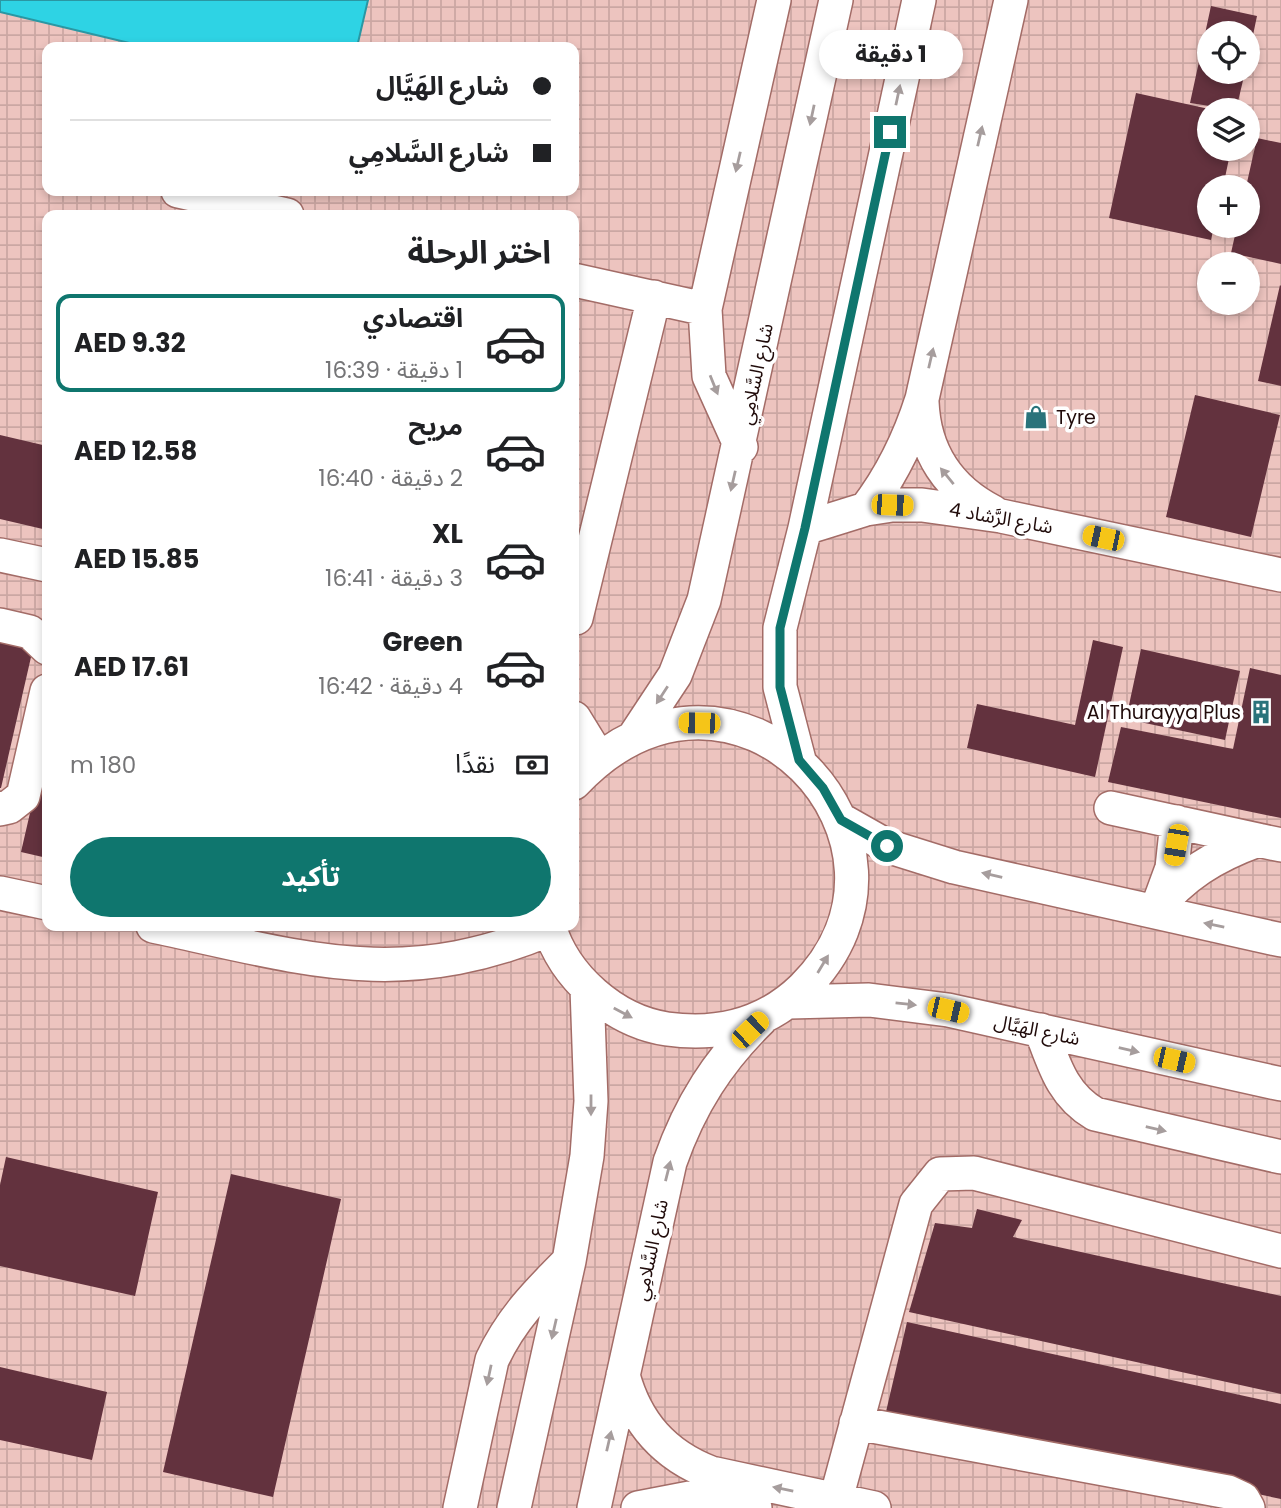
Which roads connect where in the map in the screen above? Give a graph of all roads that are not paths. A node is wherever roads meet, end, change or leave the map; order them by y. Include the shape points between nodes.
1 (774, 0) edge
2 (836, 0) edge
3 (919, 0) edge
4 (1011, 0) edge
5 (201, 196) edge
6 (264, 210) edge
7 (579, 280) edge
8 (654, 297) junction
9 (705, 309) junction
10 (922, 400) junction
11 (741, 447) junction
12 (866, 509) junction
13 (1001, 516) junction
14 (805, 528) junction
15 (0, 555) edge
16 (42, 564) edge
17 (1281, 575) edge
18 (579, 606) edge
19 (0, 625) edge
20 (42, 643) edge
21 (579, 726) edge
22 (42, 730) edge
23 (636, 734) junction
24 (598, 757) junction
25 (799, 760) junction
26 (579, 778) edge
27 (1111, 808) dead end
28 (0, 809) edge
29 (841, 820) junction
30 (1177, 822) junction
31 (1269, 843) edge
32 (0, 893) edge
33 (42, 902) edge
34 (1154, 911) junction
35 (176, 931) edge
36 (542, 931) edge
37 (551, 931) edge
38 (1281, 940) edge
39 (587, 988) junction
40 (776, 1009) junction
41 (1041, 1030) junction
42 (1281, 1084) edge
43 (1281, 1157) edge
44 (1281, 1251) edge
45 (569, 1261) junction
46 (623, 1375) junction
47 (856, 1423) junction
48 (835, 1499) junction
49 (460, 1508) edge
50 (514, 1508) edge
51 (594, 1508) edge
52 (638, 1508) edge
53 (755, 1508) edge
54 (874, 1508) edge
55 (1248, 1508) edge

1 -> 9 street
2 -> 11 street, شارع السَّلامِي
14 -> 3 street
10 -> 4 street
5 - 6 street
7 - 8 street
8 - 9 street
8 - 18 street
9 -> 11 street via 709,376
10 - 12 street via 910,435
13 -> 10 street via 977,504 942,470 926,436
11 -> 23 street, شارع السَّلامِي via 705,600 675,675
12 - 13 street, شارع الرَّشاد 4 via 922,505
12 - 14 street, شارع الرَّشاد 4
13 - 17 street, شارع الرَّشاد 4
14 - 25 street via 780,628 780,687
15 - 16 street
19 - 20 street via 30,632
21 - 24 street
22 - 28 street via 23,796
23 - 24 street
23 - 25 street via 678,723 721,724 763,737
24 - 26 street
25 - 29 street via 823,788
27 - 30 street
34 -> 29 street via 954,867 887,846
40 -> 29 street, شارع السَّلامِي via 818,973 838,939 849,900 850,859
30 - 31 street
30 - 34 street via 1172,868
31 - 34 street via 1198,866
32 - 33 street
38 -> 34 street
35 - 36 street via 317,961 370,966 437,963 476,955
37 - 39 street via 565,961
39 -> 40 street via 619,1012 655,1027 694,1032 733,1028
39 -> 45 street via 591,1128
40 -> 41 street, شارع الهَيَّال via 829,999 909,1004
46 -> 40 street, شارع السَّلامِي via 681,1130 715,1069
41 -> 42 street, شارع الهَيَّال
41 -> 43 street via 1061,1083 1094,1114
44 - 47 street via 974,1173 940,1174 916,1204
45 -> 49 street via 526,1305 492,1360
45 -> 50 street
48 -> 46 street via 692,1466 647,1429
51 -> 46 street, شارع السَّلامِي
47 - 48 street
47 - 55 street via 1228,1492 1243,1499
48 - 54 street
52 - 53 street via 690,1498

